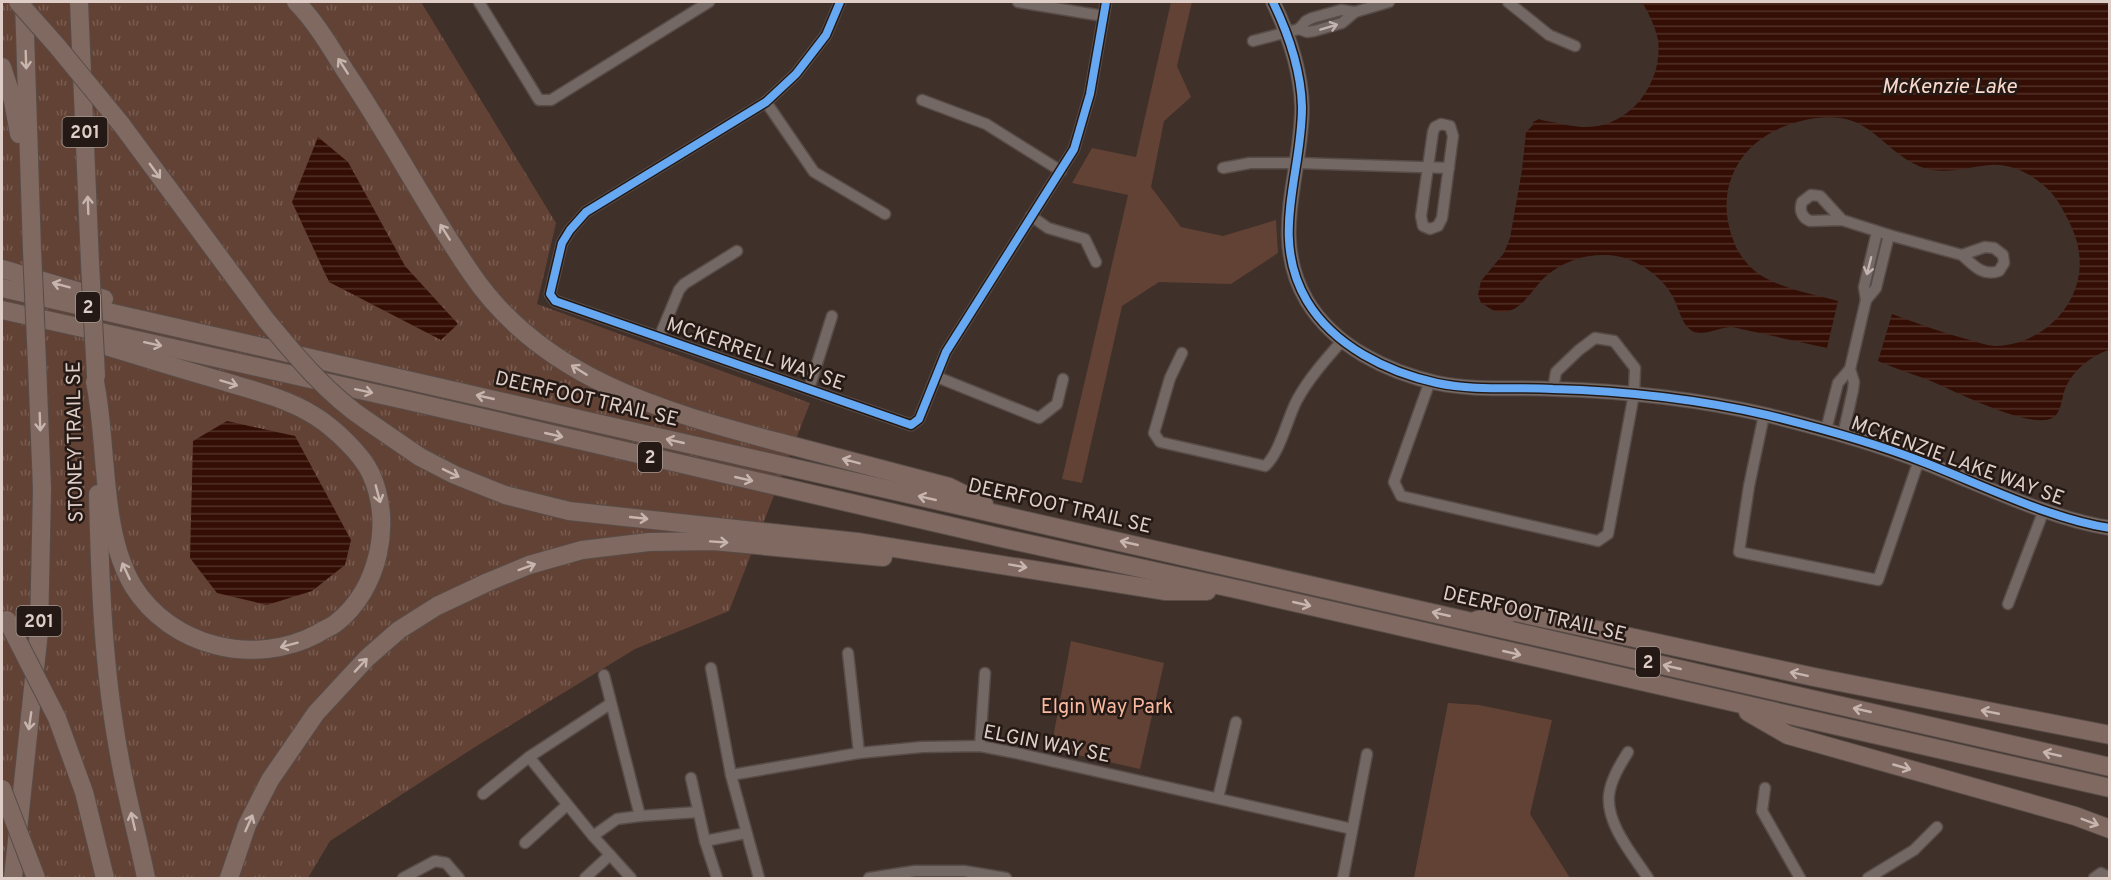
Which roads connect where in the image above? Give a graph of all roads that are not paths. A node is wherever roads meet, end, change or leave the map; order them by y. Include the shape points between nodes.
1 (18, 2) edge
2 (24, 2) edge
3 (79, 2) edge
4 (296, 2) edge
5 (479, 2) edge
6 (709, 2) edge
7 (840, 2) edge
8 (1018, 2) edge
9 (1106, 2) edge
10 (1273, 2) edge
11 (1389, 2) edge
12 (1508, 2) edge
13 (1103, 16) junction
14 (1293, 31) junction
15 (1253, 40) dead end
16 (1575, 46) dead end
17 (2, 67) edge
18 (922, 100) dead end
19 (766, 102) junction
20 (1297, 163) junction
21 (1428, 167) junction
22 (1223, 168) dead end
23 (1449, 168) junction
24 (1061, 171) junction
25 (885, 214) dead end
26 (1030, 216) junction
27 (1842, 220) dead end
28 (32, 231) junction
29 (1877, 232) junction
30 (1889, 235) junction
31 (737, 251) dead end
32 (1962, 255) dead end
33 (1096, 262) dead end
34 (2, 269) edge
35 (2, 288) edge
36 (1866, 300) junction
37 (2, 310) edge
38 (832, 316) dead end
39 (55, 323) junction
40 (175, 327) junction
41 (659, 338) junction
42 (1342, 341) junction
43 (1182, 353) dead end
44 (1850, 369) junction
45 (937, 377) junction
46 (95, 379) junction
47 (1063, 379) dead end
48 (1430, 381) junction
49 (809, 389) junction
50 (1553, 389) junction
51 (1634, 394) junction
52 (1764, 415) junction
53 (1826, 430) junction
54 (1843, 435) junction
55 (1919, 460) junction
56 (2044, 510) junction
57 (1004, 515) junction
58 (2109, 528) edge
59 (961, 556) junction
60 (1245, 591) junction
61 (2008, 604) dead end
62 (4, 615) edge
63 (1471, 621) junction
64 (848, 653) dead end
65 (711, 668) dead end
66 (985, 673) dead end
67 (604, 675) dead end
68 (1731, 702) junction
69 (610, 704) junction
70 (1236, 722) dead end
71 (2109, 735) edge
72 (980, 746) junction
73 (1628, 752) dead end
74 (859, 753) junction
75 (1367, 754) dead end
76 (529, 757) junction
77 (2107, 766) edge
78 (731, 774) junction
79 (691, 778) dead end
80 (1765, 788) dead end
81 (2109, 788) edge
82 (2, 789) edge
83 (483, 794) dead end
84 (1218, 798) junction
85 (567, 805) junction
86 (698, 812) junction
87 (639, 816) junction
88 (1937, 827) dead end
89 (1352, 829) junction
90 (2109, 829) edge
91 (746, 833) junction
92 (593, 836) junction
93 (705, 841) junction
94 (525, 843) dead end
95 (610, 855) junction
96 (12, 879) edge
97 (36, 879) edge
98 (105, 879) edge
99 (146, 879) edge
100 (230, 879) edge
101 (403, 879) edge
102 (459, 879) edge
103 (585, 879) edge
104 (631, 879) edge
105 (717, 879) edge
106 (759, 879) edge
107 (868, 879) edge
108 (1006, 879) edge
109 (1343, 879) edge
110 (1648, 879) edge
111 (1800, 879) edge
112 (1869, 879) edge

1 -> 59 highway, bridge via 121,124 266,320 303,363 366,420 420,457 505,495 568,511
2 -> 28 highway, STONEY TRAIL SE / 201
46 -> 3 highway, STONEY TRAIL SE / 201, bridge
57 -> 4 highway via 955,489 690,418 627,396 578,370 529,336 497,307 472,274 375,115
5 - 6 street via 538,100 551,100
7 - 19 street, MCKERRELL WAY SE via 826,35 796,74
8 - 13 street
9 - 13 street, MCKERRELL WAY SE
10 - 14 street, MCKENZIE LAKE WAY SE
11 - 14 street via 1354,12 1345,21 1312,32
12 - 16 street via 1550,35
13 - 24 street, MCKERRELL WAY SE via 1081,132
14 - 15 street
14 - 20 street, MCKENZIE LAKE WAY SE via 1301,89
17 - 28 highway via 18,127
18 - 24 street via 990,126
19 - 25 street via 814,172
19 - 41 street, MCKERRELL WAY SE via 586,212 562,243 550,294 555,301
20 - 21 street
20 - 22 street via 1250,163
20 - 42 street, MCKENZIE LAKE WAY SE via 1288,225 1293,271 1314,311
21 - 23 street
21 - 23 street via 1434,129 1444,123 1453,133
21 - 23 street via 1421,221 1432,229 1442,218
24 - 26 street, MCKERRELL WAY SE
26 - 33 street via 1048,228 1085,239
26 - 45 street, MCKERRELL WAY SE via 946,352
27 - 29 street
28 -> 96 highway, STONEY TRAIL SE / 201, bridge via 42,489 39,631
29 - 30 street
29 -> 36 street via 1864,287
30 - 32 street
30 - 36 street via 1876,288
31 - 41 street via 684,284
40 -> 34 highway via 106,300
35 - 40 highway, DEERFOOT TRAIL SE / 2
36 - 44 street
37 - 39 highway, 2
38 - 49 street
39 -> 46 highway via 109,347 275,397 315,416 342,437 370,472 382,513 373,572 350,609 336,623 296,643 255,651 208,644 163,619 133,585 116,544
39 -> 60 highway, 2
57 -> 40 highway, DEERFOOT TRAIL SE / 2
41 - 49 street, MCKERRELL WAY SE
42 - 43 street via 1304,388 1291,411 1274,459 1265,466 1160,442 1154,433 1170,378
42 - 48 street, MCKENZIE LAKE WAY SE via 1377,362
44 - 53 street via 1838,383
44 - 54 street via 1854,390
45 - 47 street via 1039,418 1057,404
45 - 49 street, MCKERRELL WAY SE via 920,419 911,425
99 -> 46 highway, STONEY TRAIL SE / 201 via 118,752 104,626
48 - 50 street, MCKENZIE LAKE WAY SE via 1471,388
48 - 51 street via 1394,483 1401,496 1598,541 1608,534
50 - 51 street, MCKENZIE LAKE WAY SE
50 - 51 street via 1556,372 1595,338 1614,341 1635,368
51 - 52 street, MCKENZIE LAKE WAY SE
52 - 53 street, MCKENZIE LAKE WAY SE
52 - 55 street via 1739,552 1878,580
53 - 54 street, MCKENZIE LAKE WAY SE
54 - 55 street, MCKENZIE LAKE WAY SE
55 - 56 street, MCKENZIE LAKE WAY SE
56 - 58 street, MCKENZIE LAKE WAY SE
56 - 61 street
63 -> 57 highway, DEERFOOT TRAIL SE / 2
59 -> 60 highway via 1166,591
100 -> 59 highway via 247,825 270,780 316,713 399,630 436,606 488,582 582,550 649,542 713,541 943,562
60 -> 68 highway, 2
62 - 98 highway, bridge via 57,718 84,792
71 -> 63 highway via 1814,677 1515,612
77 -> 63 highway, DEERFOOT TRAIL SE / 2
64 - 74 street
65 - 78 street
66 - 72 street
67 - 69 street
68 - 81 highway, 2
68 -> 90 highway via 1788,735
69 - 76 street
69 - 87 street
70 - 84 street
72 - 74 street, ELGIN WAY SE
72 - 84 street, ELGIN WAY SE
73 - 110 street via 1615,774 1609,796 1613,821
74 - 78 street, ELGIN WAY SE
75 - 89 street
76 - 83 street
76 - 85 street
78 - 91 street
79 - 86 street
80 - 111 street via 1762,811
82 - 97 highway, bridge
84 - 89 street, ELGIN WAY SE
85 - 92 street
85 - 94 street
86 - 87 street
86 - 93 street
87 - 92 street via 617,819
88 - 112 street via 1914,850
89 - 109 street
91 - 93 street
91 - 106 street
92 - 95 street
93 - 105 street
95 - 103 street
95 - 104 street
101 - 102 street via 435,861 446,863
107 - 108 street via 915,871 964,871

